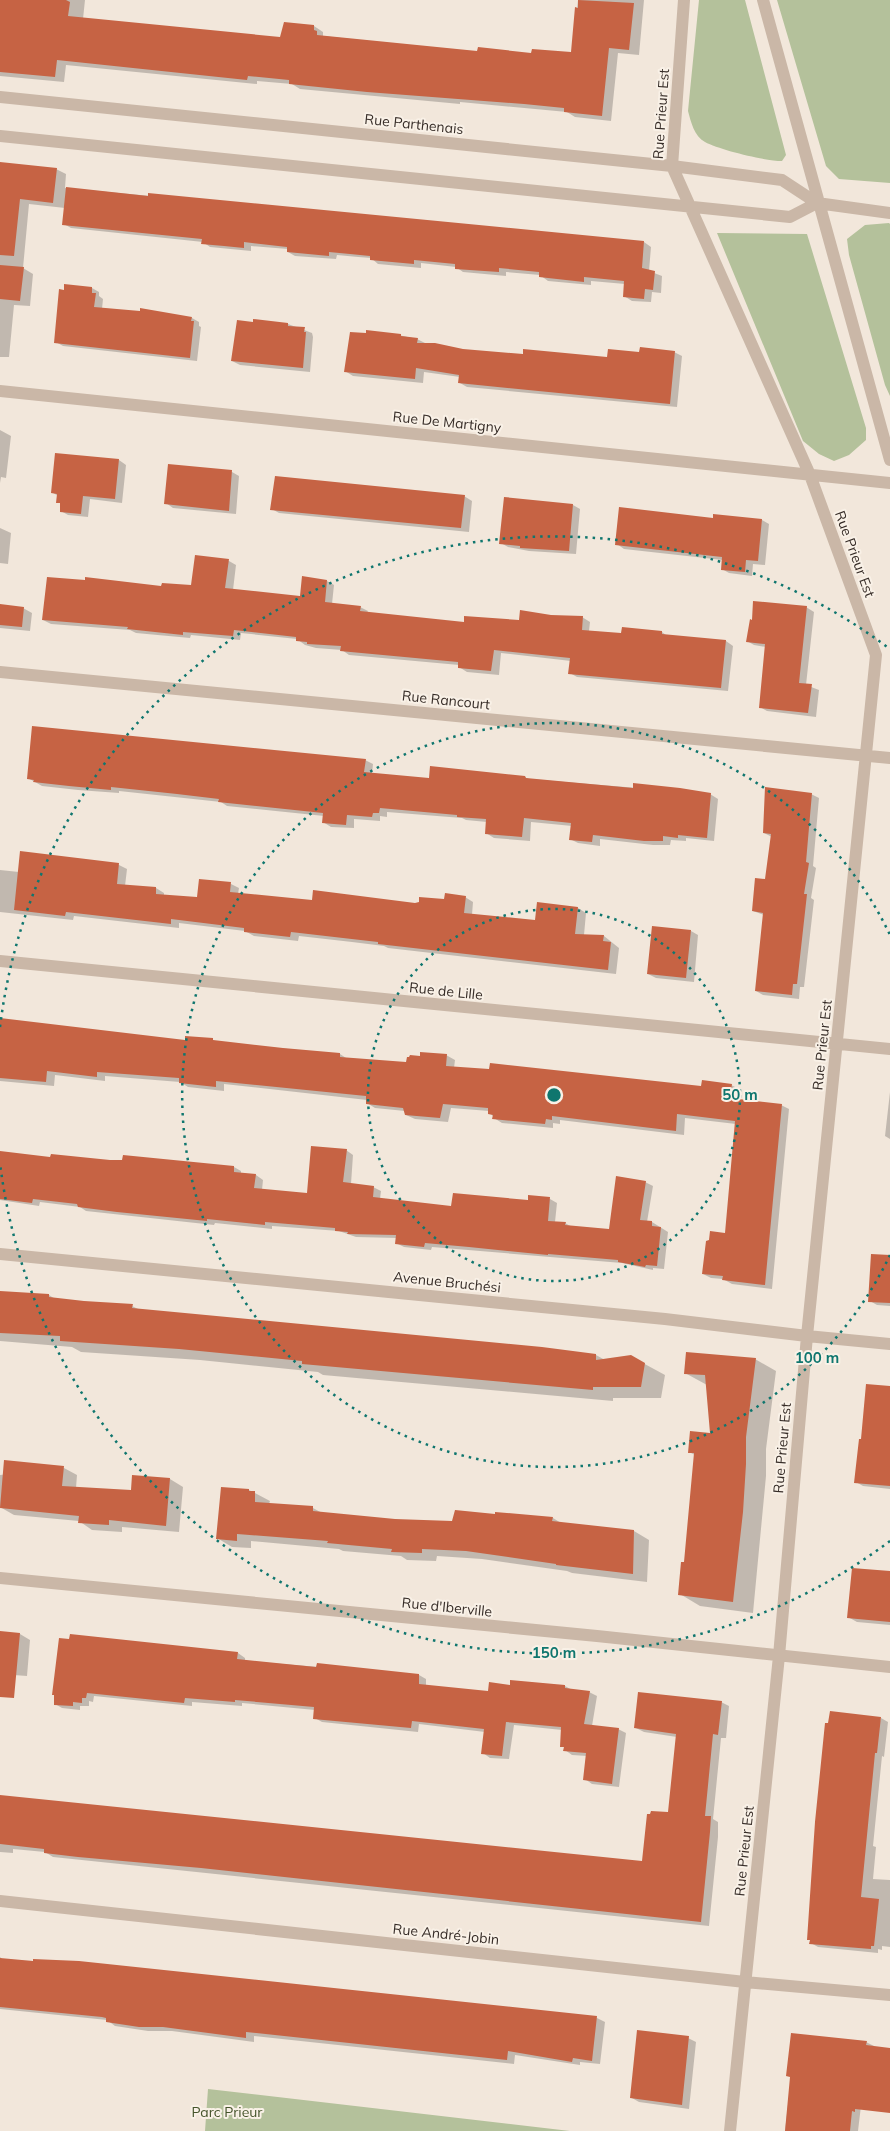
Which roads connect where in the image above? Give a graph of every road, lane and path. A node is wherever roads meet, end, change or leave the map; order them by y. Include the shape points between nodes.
1 (684, 0) edge
2 (763, 0) edge
3 (0, 97) edge
4 (0, 136) edge
5 (672, 166) junction
6 (818, 203) junction
7 (690, 205) junction
8 (890, 212) edge
9 (0, 391) edge
10 (890, 460) edge
11 (810, 474) junction
12 (890, 483) edge
13 (0, 672) edge
14 (867, 756) junction
15 (890, 758) edge
16 (0, 961) edge
17 (838, 1044) junction
18 (890, 1050) edge
19 (0, 1254) edge
20 (807, 1336) junction
21 (890, 1344) edge
22 (0, 1578) edge
23 (779, 1656) junction
24 (890, 1668) edge
25 (0, 1901) edge
26 (745, 1982) junction
27 (890, 1995) edge
28 (730, 2131) edge

1 - 5 street, Rue Prieur Est
2 - 6 street
3 - 5 street, Rue Parthenais
4 - 7 street
5 - 6 street, Rue Parthenais via 782,180
5 - 7 street, Rue Prieur Est
6 - 7 street via 790,216
6 - 8 street, Rue Parthenais
6 - 10 street
7 - 11 street, Rue Prieur Est
9 - 11 street, Rue De Martigny
11 - 12 street, Rue De Martigny
11 - 14 street, Rue Prieur Est via 876,655
13 - 14 street, Rue Rancourt
14 - 15 street, Rue Rancourt
14 - 17 street, Rue Prieur Est
16 - 17 street, Rue de Lille
17 - 18 street, Rue de Lille
17 - 20 street, Rue Prieur Est
19 - 20 street, Avenue Bruchési via 647,1317
20 - 21 street, Avenue Bruchési
20 - 23 street, Rue Prieur Est
22 - 23 street, Rue d'Iberville
23 - 24 street, Rue d'Iberville
23 - 26 street, Rue Prieur Est
25 - 26 street, Rue André-Jobin
26 - 27 street, Rue André-Jobin
26 - 28 street, Rue Prieur Est

